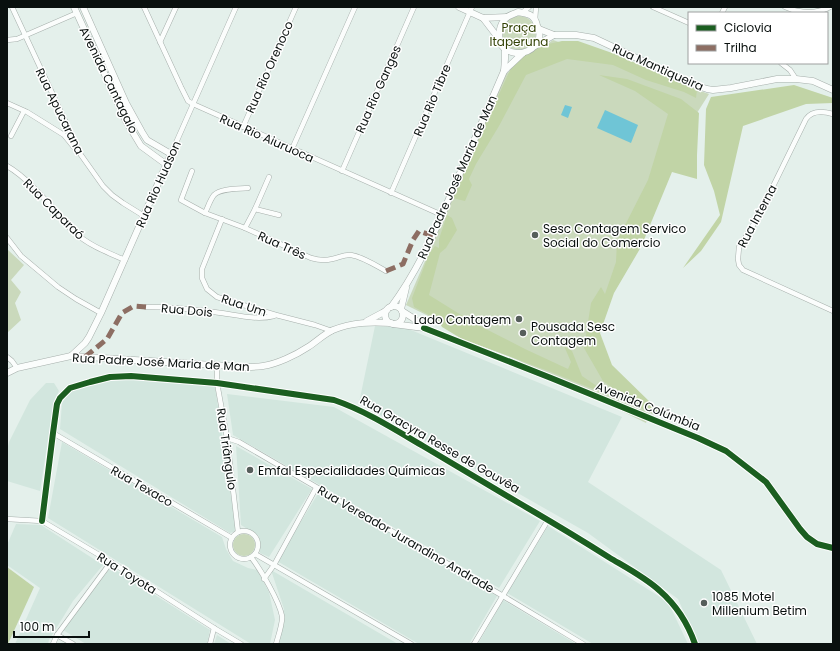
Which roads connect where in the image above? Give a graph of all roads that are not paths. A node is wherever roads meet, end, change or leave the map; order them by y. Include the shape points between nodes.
1 (12, 7) edge
2 (83, 7) edge
3 (144, 7) edge
4 (176, 7) edge
5 (236, 7) edge
6 (296, 7) edge
7 (355, 7) edge
8 (414, 7) edge
9 (459, 7) edge
10 (529, 7) edge
11 (536, 7) edge
12 (653, 7) edge
13 (785, 7) edge
14 (830, 7) edge
15 (75, 10) edge
16 (471, 10) edge
17 (522, 13) junction
18 (507, 17) junction
19 (483, 18) junction
20 (536, 21) junction
21 (688, 23) edge
22 (539, 29) junction
23 (25, 36) junction
24 (554, 36) junction
25 (500, 39) junction
26 (7, 40) edge
27 (160, 42) junction
28 (535, 46) junction
29 (505, 49) junction
30 (522, 53) junction
31 (783, 64) edge
32 (504, 71) junction
33 (796, 79) junction
34 (833, 90) edge
35 (7, 103) edge
36 (193, 104) junction
37 (24, 111) junction
38 (832, 113) edge
39 (243, 127) junction
40 (11, 136) dead end
41 (292, 149) junction
42 (171, 154) junction
43 (81, 155) junction
44 (167, 165) junction
45 (7, 166) edge
46 (192, 171) dead end
47 (342, 171) junction
48 (269, 178) dead end
49 (248, 188) dead end
50 (391, 193) junction
51 (255, 209) junction
52 (206, 213) junction
53 (279, 215) dead end
54 (442, 215) junction
55 (144, 216) junction
56 (222, 219) junction
57 (245, 228) junction
58 (7, 238) edge
59 (125, 260) junction
60 (386, 270) dead end
61 (408, 283) junction
62 (146, 307) dead end
63 (389, 308) junction
64 (401, 310) junction
65 (833, 311) edge
66 (101, 313) junction
67 (276, 315) junction
68 (366, 322) junction
69 (392, 323) junction
70 (424, 328) junction
71 (332, 331) junction
72 (7, 356) edge
73 (71, 356) junction
74 (217, 366) junction
75 (17, 368) junction
76 (7, 373) edge
77 (217, 383) junction
78 (53, 433) junction
79 (227, 438) junction
80 (316, 488) junction
81 (7, 519) edge
82 (548, 520) junction
83 (42, 521) junction
84 (238, 532) junction
85 (232, 538) junction
86 (833, 548) edge
87 (253, 556) junction
88 (111, 562) junction
89 (274, 565) junction
90 (264, 579) junction
91 (503, 596) junction
92 (214, 628) junction
93 (57, 635) junction
94 (53, 644) edge
95 (72, 644) edge
96 (210, 644) edge
97 (241, 644) edge
98 (276, 644) edge
99 (411, 644) edge
100 (474, 644) edge
101 (583, 644) edge
102 (695, 644) edge

1 - 23 street, Rua Apucarana
2 - 42 street, Avenida Cantagalo via 135,120 147,140
3 - 27 street, Rua Rio Aiuruoca
4 - 27 street
5 - 36 street, Rua Rio Hudson
6 - 39 street, Rua Rio Orenoco
7 - 41 street
8 - 47 street, Rua Rio Ganges
9 - 16 street
10 - 17 street
11 - 20 street
12 - 21 street
13 - 14 street via 810,12
15 - 23 street
15 - 44 street, Avenida Cantagalo via 126,121 141,146
16 - 19 street
16 - 50 street, Rua Rio Tibre
17 - 18 street
17 - 20 street via 529,14
18 - 19 street
18 - 25 street via 500,29
19 - 25 street
20 - 22 street
22 - 24 street
22 - 28 street via 539,40
23 - 26 street
23 - 43 street, Rua Apucarana
24 - 28 street, Rua Mantiqueira
24 - 33 street, Rua Mantiqueira via 576,34 594,38 707,89 731,88 777,79
25 - 29 street
27 - 36 street, Rua Rio Aiuruoca via 188,101
28 - 30 street
29 - 30 street
29 - 32 street, Rua Padre José Maria de Man
30 - 32 street, Rua Padre José Maria de Man
31 - 33 street
32 - 54 street, Rua Padre José Maria de Man
33 - 34 street, Rua Mantiqueira via 813,81
35 - 37 street
36 - 39 street, Rua Rio Aiuruoca
36 - 42 street, Rua Rio Hudson
37 - 40 street
37 - 43 street via 64,135
38 - 65 street, Rua Interna via 815,111 806,118 757,219 739,247 738,259 743,270
39 - 41 street, Rua Rio Aiuruoca
41 - 47 street, Rua Rio Aiuruoca
42 - 44 street, Rua Rio Hudson
43 - 55 street, Rua Apucarana via 112,195
44 - 55 street, Rua Rio Hudson
45 - 59 street, Rua Caparaó via 24,178 72,231 90,244
46 - 52 street, Rua Três via 181,200
47 - 50 street, Rua Rio Aiuruoca
48 - 51 street
49 - 52 street via 221,190 211,199
50 - 54 street, Rua Rio Aiuruoca
51 - 53 street
51 - 57 street
52 - 56 street, Rua Três
54 - 61 street, Rua Padre José Maria de Man
55 - 59 street, Rua Rio Hudson
56 - 57 street, Rua Três
56 - 67 street, Rua Um via 202,269 202,278 207,289 217,296
57 - 60 street, Rua Três via 311,258 322,260 350,255
58 - 66 street via 21,256 58,288
59 - 66 street, Rua Rio Hudson
61 - 63 street, Rua Padre José Maria de Man
61 - 64 street, Rua Padre José Maria de Man
62 - 67 street, Rua Dois via 261,318
63 - 64 street via 395,306
63 - 68 street, Rua Padre José Maria de Man
63 - 69 street via 385,317
64 - 69 street via 400,320
64 - 70 street
66 - 73 street, Rua Rio Hudson via 89,337
67 - 71 street, Rua Um
68 - 69 street
68 - 71 street
69 - 70 street, Avenida Colúmbia
70 - 86 street, Avenida Colúmbia via 726,451 766,482 807,537 817,544
71 - 74 street, Rua Padre José Maria de Man via 300,352 271,365
72 - 75 street
73 - 74 street, Rua Padre José Maria de Man
73 - 75 street, Rua Padre José Maria de Man
74 - 77 street, Rua Triângulo
75 - 76 street, Rua Padre José Maria de Man
77 - 78 street, Rua Gracyra Resse de Gouvêa via 131,376 110,377 76,385 60,398 57,404
77 - 79 street, Rua Triângulo
77 - 82 street, Rua Gracyra Resse de Gouvêa via 334,400 349,405
78 - 83 street, Rua Gracyra Resse de Gouvêa
78 - 85 street, Rua Texaco
79 - 80 street, Rua Vereador Jurandino Andrade via 239,442
79 - 84 street, Rua Triângulo
80 - 89 street
80 - 91 street, Rua Vereador Jurandino Andrade
81 - 83 street, Rua Toyota
82 - 91 street
82 - 102 street, Rua Gracyra Resse de Gouvêa via 660,590 682,617
83 - 88 street, Rua Toyota
84 - 85 street
84 - 87 street via 246,531 257,538 258,546
85 - 87 street via 230,547 234,555 242,559
87 - 89 street
87 - 90 street
88 - 92 street, Rua Toyota
88 - 93 street
89 - 90 street
89 - 99 street
90 - 98 street via 277,601 282,618
91 - 100 street
91 - 101 street, Rua Vereador Jurandino Andrade
92 - 96 street
92 - 97 street, Rua Toyota
93 - 94 street
93 - 95 street

